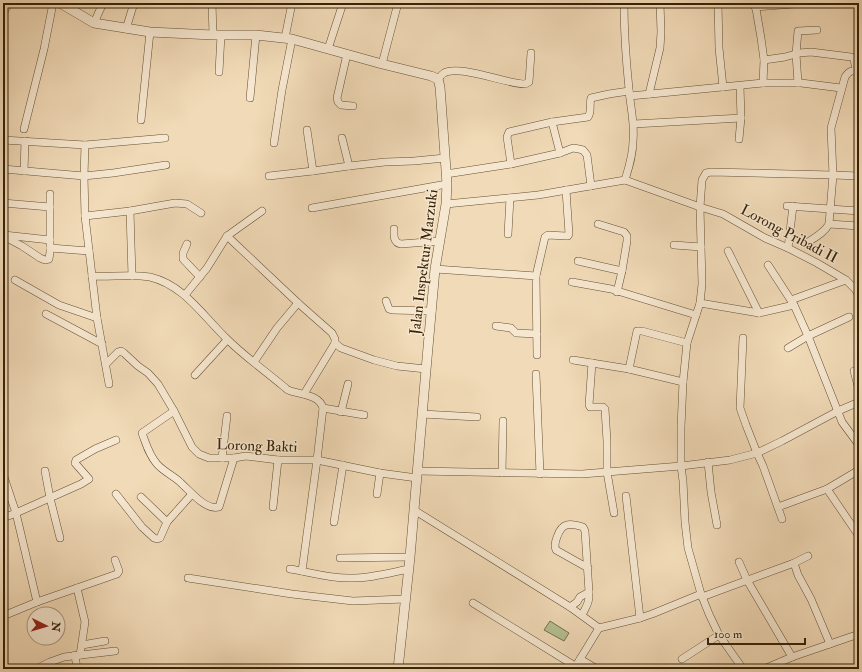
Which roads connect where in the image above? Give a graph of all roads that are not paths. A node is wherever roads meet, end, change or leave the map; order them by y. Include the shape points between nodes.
1 (10, 3) edge
2 (53, 3) edge
3 (60, 3) edge
4 (103, 3) edge
5 (134, 3) edge
6 (212, 3) edge
7 (292, 3) edge
8 (343, 3) edge
9 (398, 3) edge
10 (624, 3) edge
11 (660, 3) edge
12 (718, 3) edge
13 (807, 3) edge
14 (755, 5) edge
15 (3, 14) edge
16 (94, 23) junction
17 (126, 29) junction
18 (817, 30) dead end
19 (150, 32) junction
20 (217, 35) junction
21 (256, 35) junction
22 (288, 38) junction
23 (328, 49) junction
24 (531, 52) dead end
25 (347, 54) junction
26 (796, 54) junction
27 (764, 60) junction
28 (382, 64) junction
29 (219, 72) dead end
30 (859, 72) edge
31 (438, 80) junction
32 (763, 83) junction
33 (798, 83) junction
34 (740, 86) junction
35 (723, 87) junction
36 (841, 88) junction
37 (629, 94) junction
38 (649, 94) junction
39 (250, 98) dead end
40 (353, 106) dead end
41 (741, 118) junction
42 (141, 120) dead end
43 (552, 122) junction
44 (634, 124) junction
45 (24, 129) dead end
46 (307, 130) dead end
47 (165, 138) dead end
48 (342, 138) dead end
49 (739, 139) dead end
50 (3, 140) edge
51 (25, 141) junction
52 (274, 143) dead end
53 (85, 144) junction
54 (560, 153) junction
55 (445, 158) junction
56 (511, 164) junction
57 (166, 165) dead end
58 (349, 166) junction
59 (3, 169) edge
60 (24, 171) junction
61 (313, 171) junction
62 (446, 174) junction
63 (833, 175) junction
64 (84, 176) junction
65 (269, 176) dead end
66 (859, 176) edge
67 (626, 180) junction
68 (447, 184) junction
69 (591, 186) junction
70 (566, 190) junction
71 (50, 194) dead end
72 (510, 198) junction
73 (3, 203) edge
74 (446, 204) junction
75 (50, 207) junction
76 (700, 207) junction
77 (312, 208) dead end
78 (831, 210) junction
79 (130, 211) junction
80 (262, 211) dead end
81 (859, 211) edge
82 (201, 213) dead end
83 (85, 216) junction
84 (598, 224) dead end
85 (829, 224) junction
86 (859, 226) edge
87 (394, 229) dead end
88 (508, 234) dead end
89 (3, 235) edge
90 (227, 236) junction
91 (50, 240) junction
92 (440, 241) junction
93 (808, 242) dead end
94 (187, 244) dead end
95 (674, 246) dead end
96 (702, 247) junction
97 (50, 248) junction
98 (788, 248) junction
99 (89, 250) junction
100 (728, 251) dead end
101 (578, 261) dead end
102 (768, 265) dead end
103 (435, 269) junction
104 (622, 271) junction
105 (92, 276) junction
106 (132, 276) junction
107 (536, 276) junction
108 (200, 277) junction
109 (15, 280) dead end
110 (846, 280) junction
111 (572, 282) dead end
112 (617, 292) junction
113 (185, 295) junction
114 (859, 295) edge
115 (386, 301) dead end
116 (298, 303) junction
117 (700, 303) junction
118 (792, 303) junction
119 (432, 311) junction
120 (759, 313) junction
121 (46, 314) dead end
122 (696, 315) junction
123 (849, 317) dead end
124 (97, 318) junction
125 (496, 326) dead end
126 (537, 334) junction
127 (808, 336) junction
128 (742, 338) dead end
129 (227, 340) junction
130 (335, 343) junction
131 (687, 343) junction
132 (102, 344) junction
133 (788, 348) dead end
134 (536, 355) dead end
135 (573, 360) dead end
136 (254, 362) junction
137 (592, 363) junction
138 (106, 364) junction
139 (426, 369) junction
140 (629, 369) junction
141 (854, 371) dead end
142 (536, 374) dead end
143 (195, 375) dead end
144 (683, 382) junction
145 (109, 384) dead end
146 (348, 384) dead end
147 (859, 390) edge
148 (304, 394) junction
149 (859, 402) edge
150 (323, 408) junction
151 (174, 411) junction
152 (838, 411) junction
153 (341, 412) junction
154 (422, 414) junction
155 (364, 415) dead end
156 (227, 416) dead end
157 (477, 417) dead end
158 (503, 421) dead end
159 (116, 440) dead end
160 (859, 445) edge
161 (757, 453) junction
162 (222, 458) junction
163 (234, 458) junction
164 (278, 460) junction
165 (317, 460) junction
166 (708, 462) junction
167 (342, 465) junction
168 (681, 466) junction
169 (859, 470) edge
170 (45, 471) dead end
171 (607, 472) junction
172 (380, 473) junction
173 (502, 473) junction
174 (3, 474) edge
175 (417, 474) junction
176 (540, 474) junction
177 (827, 490) junction
178 (116, 494) dead end
179 (192, 494) junction
180 (377, 494) dead end
181 (626, 496) dead end
182 (141, 497) dead end
183 (50, 498) junction
184 (273, 507) dead end
185 (778, 507) junction
186 (414, 510) junction
187 (16, 513) junction
188 (614, 513) dead end
189 (3, 518) edge
190 (782, 519) dead end
191 (167, 522) junction
192 (334, 522) dead end
193 (717, 525) dead end
194 (859, 536) edge
195 (60, 538) dead end
196 (410, 556) junction
197 (808, 556) dead end
198 (340, 558) dead end
199 (115, 560) dead end
200 (739, 562) dead end
201 (794, 562) junction
202 (588, 568) junction
203 (290, 569) dead end
204 (409, 569) junction
205 (302, 571) junction
206 (188, 578) dead end
207 (747, 580) junction
208 (77, 588) junction
209 (589, 592) junction
210 (701, 595) junction
211 (405, 599) junction
212 (37, 602) junction
213 (473, 603) dead end
214 (570, 607) junction
215 (582, 615) junction
216 (3, 616) edge
217 (640, 618) junction
218 (599, 628) junction
219 (859, 634) edge
220 (719, 635) junction
221 (105, 641) dead end
222 (830, 644) junction
223 (82, 645) junction
224 (115, 651) dead end
225 (77, 655) junction
226 (792, 657) junction
227 (580, 659) junction
228 (682, 659) dead end
229 (574, 668) edge
230 (36, 669) edge
231 (77, 669) edge
232 (398, 669) edge
233 (597, 669) edge
234 (743, 669) edge
235 (764, 669) edge

1 - 15 street
2 - 45 street
3 - 16 street
4 - 16 street
5 - 17 street
6 - 20 street
7 - 22 street
8 - 23 street
9 - 28 street
10 - 37 street
11 - 38 street via 660,48
12 - 35 street
13 - 14 street
14 - 27 street
16 - 17 street
17 - 19 street
18 - 26 street via 798,31
19 - 20 street
19 - 42 street
20 - 21 street
20 - 29 street
21 - 22 street
21 - 39 street
22 - 23 street
22 - 52 street
23 - 25 street
24 - 31 street via 528,82 525,84 453,70 444,73
25 - 28 street
25 - 40 street via 337,98 341,105
26 - 27 street
26 - 30 street via 811,52 851,57 854,58
26 - 33 street
27 - 32 street
28 - 31 street via 432,76
30 - 36 street via 848,72
31 - 55 street, Jalan Inspektur Marzuki
32 - 33 street
32 - 34 street
33 - 36 street
34 - 35 street
34 - 41 street
35 - 38 street
36 - 63 street via 831,128
37 - 38 street
37 - 43 street via 591,98 588,117
37 - 44 street
41 - 44 street
41 - 49 street
43 - 54 street
43 - 56 street via 508,132
44 - 67 street via 632,156
46 - 61 street
47 - 53 street
48 - 58 street
50 - 51 street
51 - 53 street
51 - 60 street
53 - 64 street
54 - 56 street
54 - 69 street via 572,148 583,150 587,155
55 - 58 street
55 - 62 street, Jalan Inspektur Marzuki
56 - 62 street
57 - 64 street
58 - 61 street
59 - 60 street
60 - 64 street
61 - 65 street
62 - 68 street, Jalan Inspektur Marzuki
63 - 66 street
63 - 76 street via 706,173 702,180
63 - 78 street
64 - 83 street
67 - 69 street
67 - 76 street, Lorong Pribadi II
68 - 74 street, Jalan Inspektur Marzuki
68 - 77 street
69 - 70 street
70 - 72 street
70 - 107 street via 569,234 545,237
71 - 75 street
72 - 74 street
72 - 88 street
73 - 75 street
74 - 92 street, Jalan Inspektur Marzuki
75 - 91 street
76 - 96 street
76 - 98 street, Lorong Pribadi II via 723,214
78 - 81 street
78 - 85 street
78 - 98 street via 790,206
79 - 82 street via 176,203 187,204
79 - 83 street
79 - 106 street
80 - 90 street
83 - 99 street
84 - 104 street via 626,234 628,241
85 - 86 street
85 - 93 street via 828,228
87 - 92 street via 394,240 398,244
89 - 91 street
89 - 97 street via 45,260 50,258
90 - 108 street
90 - 116 street
91 - 97 street
92 - 103 street, Jalan Inspektur Marzuki
94 - 108 street via 183,259
95 - 96 street
96 - 117 street
97 - 99 street
98 - 110 street, Lorong Pribadi II
99 - 105 street
100 - 120 street
101 - 104 street
102 - 118 street
103 - 107 street
103 - 119 street, Jalan Inspektur Marzuki
104 - 112 street
105 - 106 street
105 - 124 street
106 - 113 street via 150,278 171,285
107 - 126 street
108 - 113 street
109 - 124 street via 59,305
110 - 114 street, Lorong Pribadi II
110 - 118 street
111 - 112 street
112 - 122 street
113 - 129 street
115 - 119 street via 392,310
116 - 130 street via 332,333
116 - 136 street via 276,328
117 - 120 street
117 - 122 street
118 - 120 street
118 - 127 street
119 - 139 street, Jalan Inspektur Marzuki
121 - 132 street
122 - 131 street
123 - 127 street
124 - 132 street
125 - 126 street via 511,328 516,333
126 - 134 street
127 - 133 street
127 - 152 street
128 - 161 street via 740,408
129 - 136 street
129 - 143 street
130 - 139 street via 341,348 374,360
130 - 148 street
131 - 140 street via 637,331
131 - 144 street
132 - 138 street
135 - 137 street
136 - 148 street via 289,390
137 - 140 street
137 - 171 street via 588,405 605,409
138 - 145 street
138 - 151 street, Lorong Bakti via 118,352 124,353 158,384
139 - 154 street, Jalan Inspektur Marzuki
140 - 144 street
141 - 147 street
142 - 176 street
144 - 168 street
146 - 153 street
148 - 150 street via 319,400
149 - 152 street, Lorong Bakti
150 - 153 street
150 - 165 street
151 - 162 street, Lorong Bakti via 192,447 199,454 209,458
151 - 179 street via 142,433 147,449 157,464
152 - 160 street via 842,422
152 - 161 street, Lorong Bakti
153 - 155 street
154 - 157 street
154 - 175 street, Jalan Inspektur Marzuki
156 - 162 street
158 - 173 street
159 - 183 street via 76,460 75,463 89,479
161 - 166 street, Lorong Bakti via 730,460
161 - 185 street
162 - 163 street, Lorong Bakti
163 - 164 street, Lorong Bakti via 246,456
163 - 179 street via 219,507 214,508
164 - 165 street, Lorong Bakti
164 - 184 street
165 - 167 street, Lorong Bakti
165 - 205 street
166 - 168 street, Lorong Bakti
166 - 193 street
167 - 172 street, Lorong Bakti
167 - 192 street
168 - 171 street, Lorong Bakti
168 - 210 street via 688,548
169 - 177 street
170 - 183 street
171 - 176 street, Lorong Bakti
171 - 188 street
172 - 175 street, Lorong Bakti
172 - 180 street
173 - 175 street, Lorong Bakti
173 - 176 street, Lorong Bakti
174 - 187 street
175 - 186 street, Jalan Inspektur Marzuki
177 - 185 street
177 - 194 street
178 - 191 street via 154,538 160,538
179 - 191 street
181 - 217 street
182 - 191 street
183 - 187 street
183 - 195 street
185 - 190 street
186 - 196 street, Jalan Inspektur Marzuki
186 - 214 street
187 - 189 street
187 - 212 street
196 - 198 street
196 - 204 street, Jalan Inspektur Marzuki
197 - 201 street
199 - 208 street via 119,571 117,574
200 - 207 street
201 - 207 street
201 - 222 street
202 - 202 street via 556,550 554,545 563,526 580,526 585,529
202 - 209 street
203 - 205 street
204 - 205 street via 348,578
204 - 211 street, Jalan Inspektur Marzuki
206 - 211 street via 353,601
207 - 210 street
207 - 226 street
208 - 212 street
208 - 223 street via 85,622
209 - 214 street
209 - 215 street via 590,599
210 - 217 street
210 - 220 street
211 - 232 street, Jalan Inspektur Marzuki
212 - 216 street
213 - 229 street
214 - 215 street
215 - 218 street
217 - 218 street
218 - 227 street
219 - 222 street
220 - 228 street
220 - 234 street
221 - 223 street
222 - 226 street
223 - 225 street
224 - 225 street
225 - 230 street via 57,659
225 - 231 street
226 - 235 street
227 - 229 street
227 - 233 street

